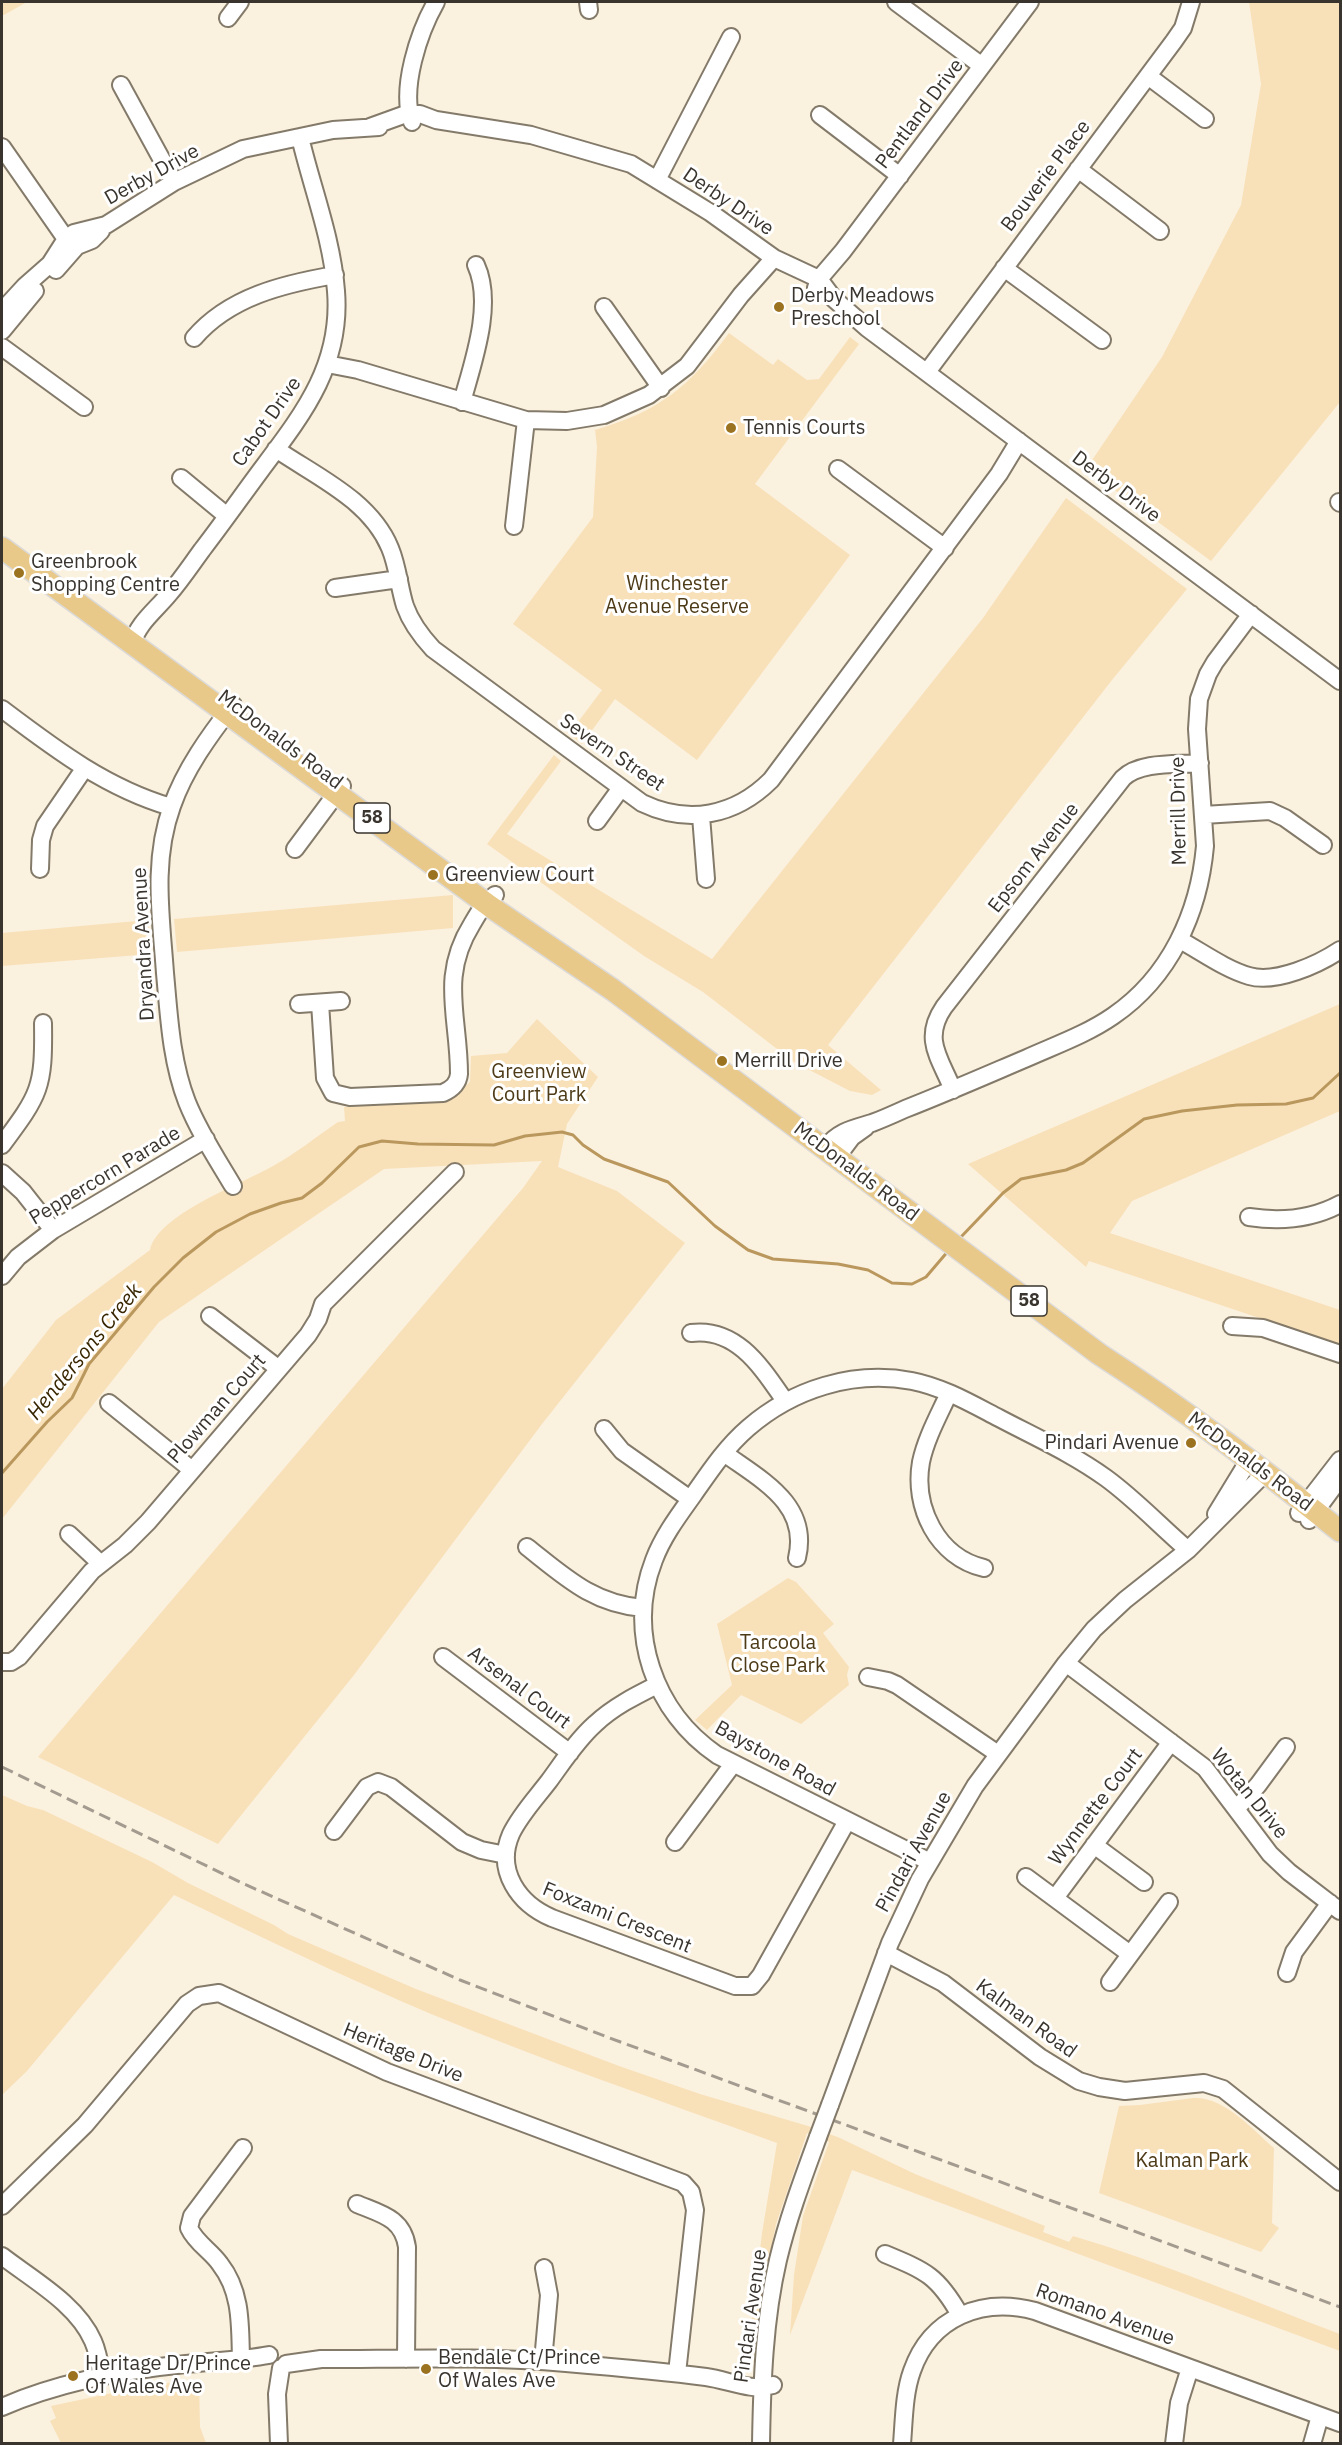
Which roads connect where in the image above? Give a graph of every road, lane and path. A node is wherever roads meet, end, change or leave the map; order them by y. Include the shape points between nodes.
1 (240, 2) edge
2 (436, 2) edge
3 (896, 2) edge
4 (1030, 2) edge
5 (1191, 2) edge
6 (228, 18) dead end
7 (730, 37) dead end
8 (982, 66) junction
9 (1148, 76) junction
10 (121, 85) dead end
11 (820, 115) dead end
12 (412, 116) junction
13 (1205, 119) dead end
14 (303, 136) junction
15 (2, 147) edge
16 (1077, 169) junction
17 (900, 176) junction
18 (657, 180) junction
19 (174, 182) junction
20 (1160, 231) dead end
21 (71, 240) junction
22 (770, 255) junction
23 (476, 265) dead end
24 (1004, 268) junction
25 (335, 275) junction
26 (820, 283) junction
27 (604, 307) dead end
28 (2, 311) edge
29 (2, 331) edge
30 (194, 338) dead end
31 (1102, 340) dead end
32 (2, 347) edge
33 (328, 360) junction
34 (927, 372) junction
35 (661, 388) junction
36 (462, 402) junction
37 (84, 408) dead end
38 (526, 420) junction
39 (1022, 443) junction
40 (278, 446) junction
41 (838, 469) dead end
42 (181, 478) dead end
43 (227, 516) junction
44 (514, 526) dead end
45 (2, 535) edge
46 (2, 548) edge
47 (945, 548) junction
48 (399, 579) junction
49 (335, 588) dead end
50 (1251, 614) junction
51 (136, 638) junction
52 (1341, 681) edge
53 (2, 709) edge
54 (230, 710) junction
55 (1200, 763) junction
56 (84, 769) junction
57 (621, 789) junction
58 (340, 790) junction
59 (171, 807) junction
60 (1203, 815) junction
61 (701, 816) junction
62 (597, 821) dead end
63 (1323, 845) dead end
64 (295, 849) dead end
65 (40, 869) dead end
66 (706, 879) dead end
67 (490, 901) junction
68 (1180, 940) junction
69 (1341, 950) edge
70 (341, 1001) dead end
71 (320, 1003) junction
72 (299, 1004) dead end
73 (43, 1023) dead end
74 (953, 1090) junction
75 (206, 1139) junction
76 (2, 1145) edge
77 (831, 1152) junction
78 (455, 1172) dead end
79 (2, 1173) edge
80 (233, 1186) dead end
81 (1341, 1204) edge
82 (1249, 1217) dead end
83 (52, 1230) junction
84 (2, 1276) edge
85 (210, 1316) dead end
86 (1232, 1326) dead end
87 (691, 1333) dead end
88 (1341, 1354) edge
89 (279, 1369) junction
90 (949, 1393) junction
91 (785, 1401) junction
92 (109, 1403) dead end
93 (604, 1429) dead end
94 (724, 1453) junction
95 (1341, 1460) edge
96 (192, 1470) junction
97 (1253, 1471) junction
98 (1341, 1478) edge
99 (690, 1499) junction
100 (1307, 1512) junction
101 (1341, 1531) edge
102 (69, 1534) dead end
103 (1341, 1544) edge
104 (527, 1547) dead end
105 (1188, 1550) junction
106 (797, 1558) dead end
107 (100, 1563) junction
108 (984, 1568) dead end
109 (643, 1608) junction
110 (443, 1657) dead end
111 (2, 1662) edge
112 (1066, 1664) junction
113 (868, 1677) dead end
114 (657, 1685) junction
115 (1171, 1742) junction
116 (1286, 1747) dead end
117 (570, 1753) junction
118 (998, 1754) junction
119 (733, 1764) junction
120 (1236, 1809) junction
121 (847, 1821) junction
122 (334, 1831) dead end
123 (675, 1842) dead end
124 (1094, 1845) junction
125 (506, 1855) junction
126 (930, 1862) junction
127 (1026, 1877) dead end
128 (1144, 1882) dead end
129 (1055, 1898) junction
130 (1169, 1902) dead end
131 (1335, 1907) edge
132 (888, 1948) junction
133 (1130, 1954) junction
134 (1287, 1973) dead end
135 (1110, 1982) dead end
136 (243, 2148) dead end
137 (1341, 2182) edge
138 (357, 2204) dead end
139 (2, 2206) edge
140 (885, 2254) dead end
141 (2, 2256) edge
142 (544, 2268) dead end
143 (960, 2315) junction
144 (241, 2360) junction
145 (406, 2360) junction
146 (543, 2361) junction
147 (277, 2362) junction
148 (1190, 2368) junction
149 (677, 2373) junction
150 (102, 2377) junction
151 (766, 2385) junction
152 (2, 2407) edge
153 (1320, 2415) junction
154 (1341, 2423) edge
155 (279, 2444) edge
156 (761, 2444) edge
157 (902, 2444) edge
158 (1174, 2444) edge
159 (1312, 2444) edge

1 - 6 street
2 - 12 street via 415,58 418,88
3 - 8 street
4 - 8 street, Pentland Drive
5 - 9 street, Bouverie Place via 1183,27
7 - 18 street
8 - 17 street, Pentland Drive
9 - 13 street
9 - 16 street, Bouverie Place
10 - 19 street
11 - 17 street
12 - 14 street, Derby Drive via 387,128 370,126
12 - 18 street, Derby Drive via 531,135 596,154
14 - 19 street, Derby Drive via 219,162
14 - 25 street, Cabot Drive
15 - 21 street
16 - 20 street
16 - 24 street, Bouverie Place
17 - 26 street, Pentland Drive
18 - 22 street, Derby Drive
19 - 21 street, Derby Drive via 106,225
21 - 28 street
21 - 29 street via 64,263
22 - 26 street, Derby Drive
22 - 35 street via 697,355
23 - 36 street via 483,292 481,322
24 - 31 street
24 - 34 street, Bouverie Place
25 - 30 street via 260,293 214,318
25 - 33 street, Cabot Drive via 337,318
26 - 34 street, Derby Drive via 867,328
27 - 35 street
32 - 37 street
33 - 36 street
33 - 40 street, Cabot Drive via 308,405
34 - 39 street, Derby Drive
35 - 38 street via 604,414 567,421
36 - 38 street
38 - 44 street
39 - 47 street, Severn Street
39 - 50 street, Derby Drive
40 - 43 street, Cabot Drive
40 - 48 street, Severn Street via 376,523 390,548
41 - 47 street
42 - 43 street
43 - 51 street, Cabot Drive
45 - 51 main road, McDonalds Road / 58
46 - 51 main road, McDonalds Road / 58
47 - 61 street, Severn Street via 771,780 740,805
48 - 49 street
48 - 57 street, Severn Street via 410,619 433,649
50 - 52 street, Derby Drive
50 - 55 street, Merrill Drive via 1215,662 1202,688 1198,712
51 - 54 main road, McDonalds Road / 58
53 - 56 street
54 - 58 main road, McDonalds Road / 58
54 - 59 street, Dryandra Avenue via 195,759
55 - 60 street, Merrill Drive
55 - 74 street, Epsom Avenue via 1147,767 1123,778 924,1028
56 - 59 street via 124,790
56 - 65 street via 45,826
57 - 61 street, Severn Street via 661,811
57 - 62 street
58 - 64 street
58 - 67 main road, McDonalds Road / 58
59 - 75 street, Dryandra Avenue via 158,883 171,1040 187,1101
60 - 63 street via 1270,811
60 - 68 street, Merrill Drive via 1203,865 1195,903
61 - 66 street
67 - 71 street via 457,950 452,974 459,1074 449,1090 350,1097 333,1093 326,1078
67 - 77 main road, McDonalds Road / 58
68 - 69 street via 1258,978 1308,968
68 - 74 street, Merrill Drive via 1156,977 1112,1017
70 - 71 street
71 - 72 street
73 - 76 street via 44,1065 39,1088
74 - 77 street, Merrill Drive via 842,1132
75 - 80 street, Dryandra Avenue
75 - 83 street, Peppercorn Parade
77 - 97 main road, McDonalds Road / 58 via 1099,1354 1147,1385
78 - 89 street, Plowman Court via 322,1304 314,1327
79 - 83 street via 23,1192
81 - 82 street via 1290,1219
83 - 84 street, Peppercorn Parade via 18,1257
85 - 89 street
86 - 88 street via 1263,1329
87 - 91 street via 721,1334 737,1344 756,1361
89 - 96 street, Plowman Court
90 - 91 street, Baystone Road via 913,1381 875,1377 838,1382
90 - 105 street, Baystone Road via 1093,1469
90 - 108 street via 921,1461 922,1503 931,1527 947,1548 969,1564
91 - 94 street, Baystone Road via 747,1428
92 - 96 street
93 - 99 street via 622,1451
94 - 99 street, Baystone Road
94 - 106 street via 774,1490 790,1508 801,1536
95 - 100 street
96 - 107 street, Plowman Court via 136,1535
97 - 100 main road, McDonalds Road / 58
97 - 105 street, Pindari Avenue
98 - 100 street
99 - 109 street, Baystone Road via 654,1558
100 - 101 main road, McDonalds Road / 58
100 - 103 main road, McDonalds Road / 58
102 - 107 street
104 - 109 street via 593,1596
105 - 112 street, Pindari Avenue via 1110,1614
107 - 111 street, Plowman Court via 19,1657
109 - 114 street, Baystone Road via 645,1645
110 - 117 street, Arsenal Court
112 - 115 street, Wotan Drive
112 - 118 street, Pindari Avenue
113 - 118 street via 897,1686
114 - 117 street via 605,1715
114 - 119 street, Baystone Road via 674,1715 694,1738
115 - 120 street, Wotan Drive via 1205,1768
115 - 124 street, Wynnette Court
116 - 120 street
117 - 125 street via 519,1821
118 - 126 street, Pindari Avenue
119 - 121 street, Baystone Road
119 - 123 street
120 - 131 street, Wotan Drive via 1275,1859
121 - 125 street, Foxzami Crescent via 762,1975 747,1987 735,1986 540,1913 516,1892
121 - 126 street, Baystone Road
122 - 125 street via 368,1786 378,1782 391,1787 470,1846
124 - 128 street
124 - 129 street, Wynnette Court
126 - 132 street, Pindari Avenue
127 - 129 street, Wynnette Court
129 - 133 street, Wynnette Court
130 - 133 street
131 - 134 street via 1294,1952
132 - 137 street, Kalman Road via 919,1961 1055,2069 1087,2084 1125,2091 1204,2083 1224,2089
132 - 151 street, Pindari Avenue, bridge via 797,2196
133 - 135 street
136 - 144 street via 192,2216 189,2228 219,2262 232,2284 239,2309
138 - 145 street via 389,2217 404,2234
139 - 149 street, Heritage Drive via 85,2125 187,2004 199,1996 219,1993 387,2072 683,2183 691,2192 695,2210
140 - 143 street via 933,2277
141 - 150 street via 79,2318 93,2340
142 - 146 street via 549,2295
143 - 148 street, Romano Avenue via 997,2305 1023,2308
143 - 157 street, Romano Avenue via 936,2332 916,2361 908,2384
144 - 147 street
144 - 150 street
145 - 146 street
145 - 147 street
146 - 149 street
147 - 155 street
148 - 153 street, Romano Avenue
148 - 158 street via 1179,2403
149 - 151 street via 724,2379 740,2386
150 - 152 street via 49,2389
151 - 156 street, Pindari Avenue
153 - 154 street, Romano Avenue
153 - 159 street

